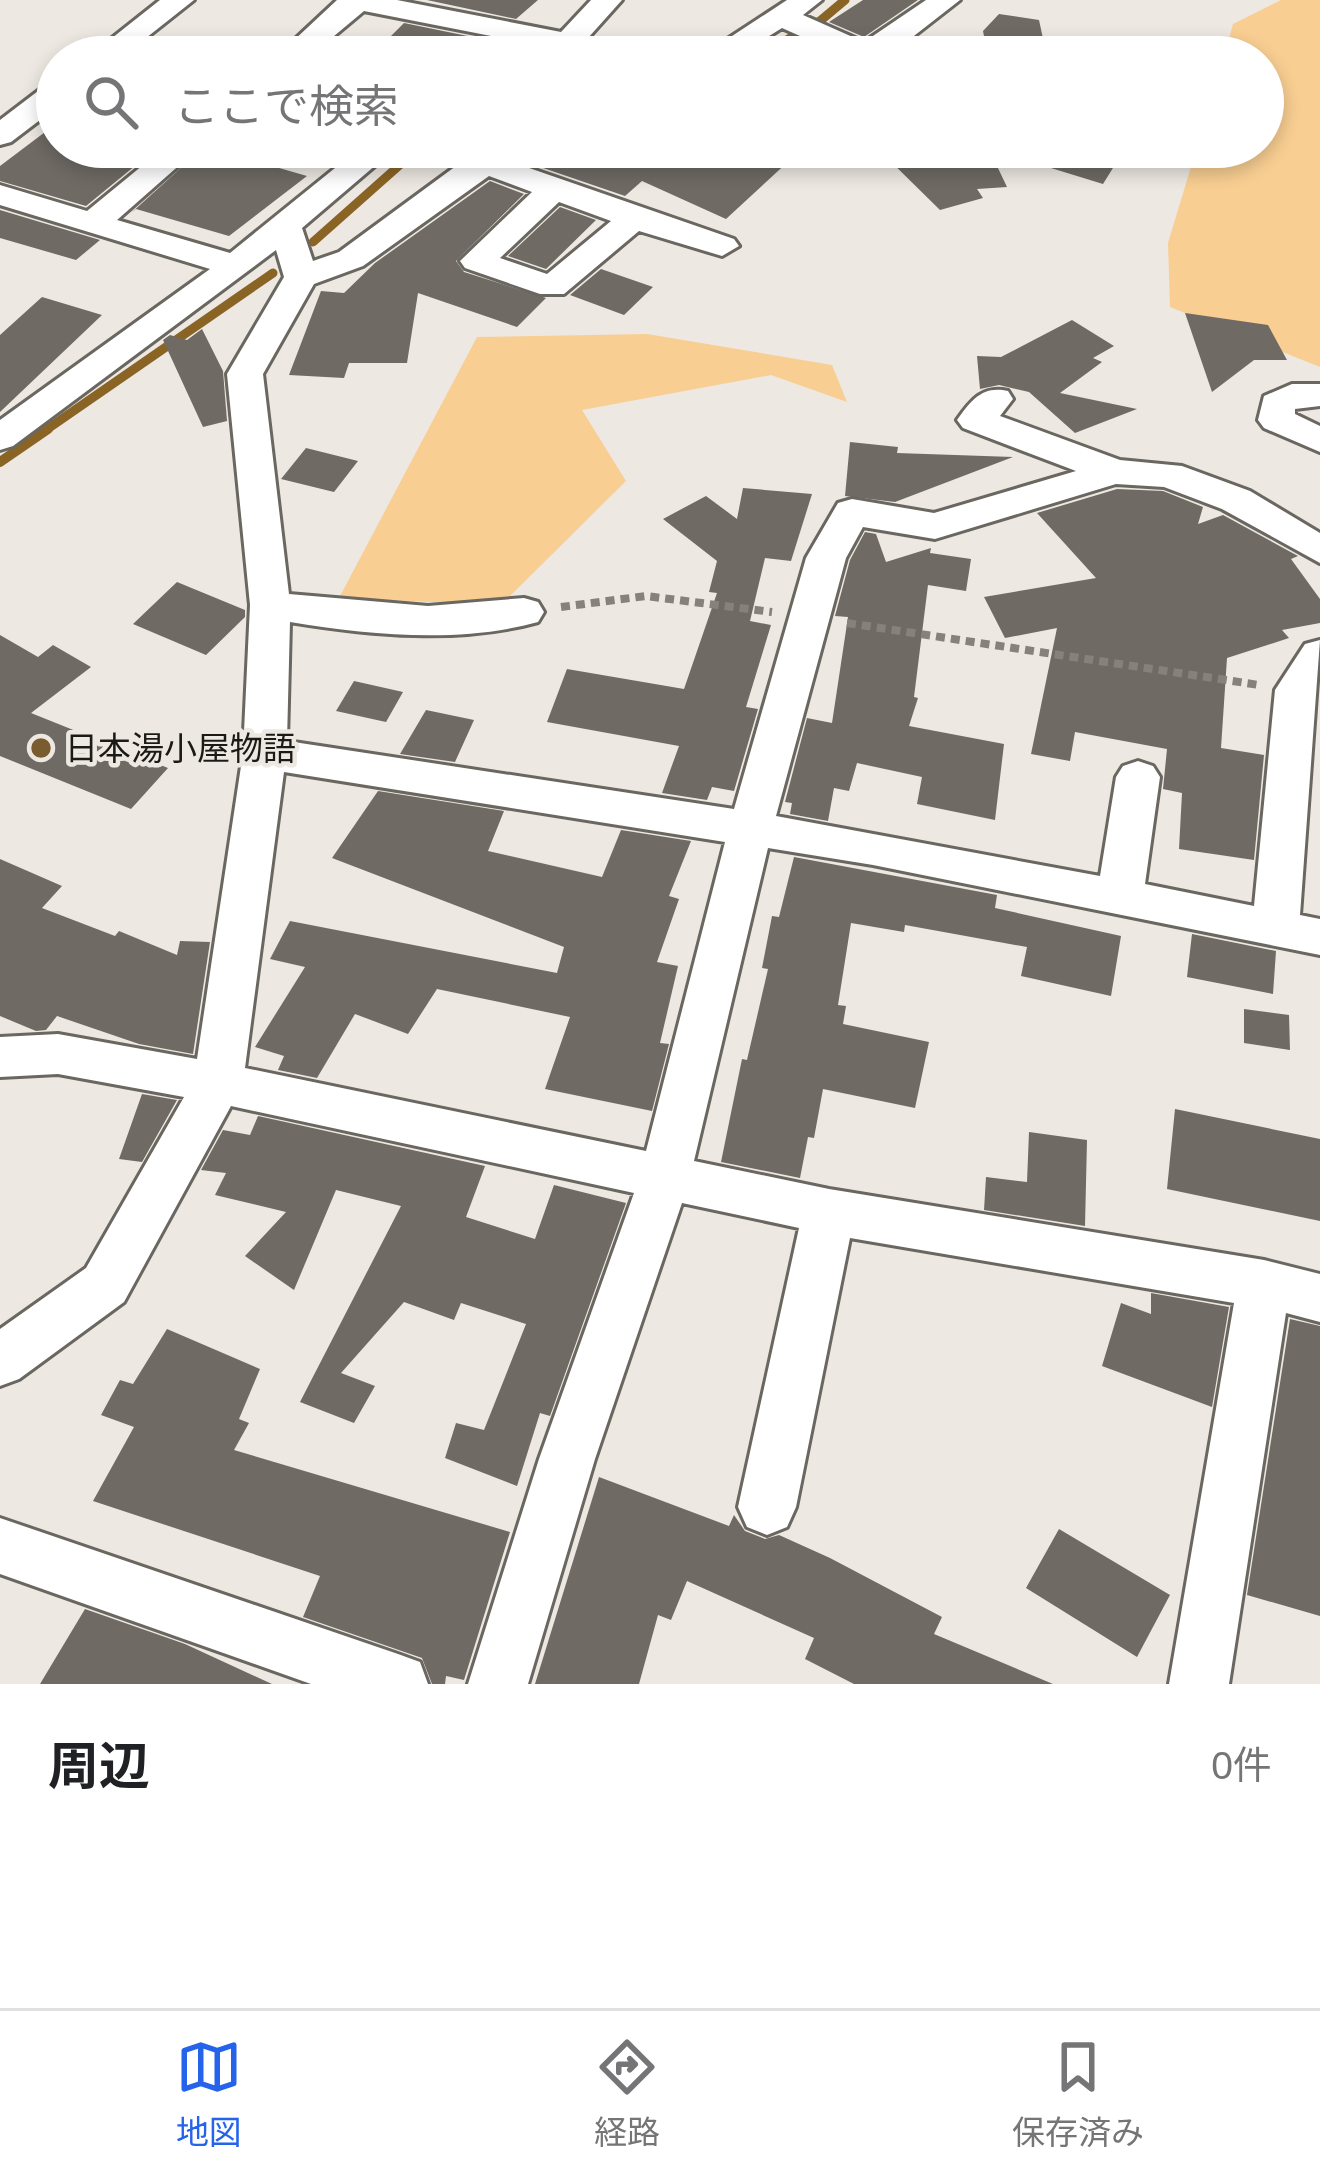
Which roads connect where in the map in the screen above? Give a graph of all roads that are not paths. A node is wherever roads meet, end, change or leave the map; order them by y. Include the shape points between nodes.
1 (178, 0) edge
2 (357, 0) edge
3 (608, 0) edge
4 (933, 2) edge
5 (800, 18) edge
6 (131, 36) edge
7 (315, 36) edge
8 (507, 36) edge
9 (573, 36) edge
10 (761, 36) edge
11 (832, 36) edge
12 (892, 36) edge
13 (36, 108) edge
14 (0, 135) edge
15 (159, 168) edge
16 (355, 168) edge
17 (476, 168) edge
18 (519, 168) edge
19 (554, 189) junction
20 (0, 195) edge
21 (634, 218) junction
22 (94, 222) junction
23 (285, 226) junction
24 (722, 246) dead end
25 (236, 266) junction
26 (301, 277) junction
27 (1320, 395) edge
28 (994, 399) dead end
29 (0, 438) edge
30 (1320, 440) edge
31 (1115, 472) junction
32 (1320, 550) edge
33 (269, 605) junction
34 (524, 612) road end
35 (1308, 672) edge
36 (265, 754) junction
37 (1138, 777) dead end
38 (751, 827) junction
39 (1120, 897) junction
40 (1275, 930) junction
41 (1320, 937) edge
42 (0, 1057) edge
43 (218, 1083) junction
44 (665, 1177) junction
45 (829, 1212) junction
46 (1264, 1284) junction
47 (1320, 1298) edge
48 (0, 1361) edge
49 (767, 1507) dead end
50 (0, 1546) edge
51 (398, 1684) edge
52 (498, 1684) edge
53 (1199, 1684) edge

1 - 6 street
2 - 7 street
2 - 8 street
3 - 9 street
4 - 12 street
5 - 10 street
5 - 11 street
13 - 14 street
15 - 22 street
16 - 23 street
17 - 26 street via 351,259
18 - 19 street
19 - 21 street
19 - 21 street via 477,261 552,287
20 - 22 street
21 - 24 street
22 - 25 street
23 - 25 street
23 - 26 street
25 - 29 street
26 - 33 street via 245,374
27 - 30 street via 1292,395 1277,404 1277,420
28 - 31 street via 976,419
31 - 32 street via 1169,475 1236,500
31 - 38 street via 935,526 851,512 826,558
33 - 34 street via 455,623
33 - 36 street
35 - 40 street
36 - 38 street
36 - 43 street
37 - 39 street
38 - 39 street
38 - 44 street
39 - 40 street
40 - 41 street
42 - 43 street via 58,1054
43 - 44 street
43 - 48 street via 105,1285
44 - 45 street
44 - 52 street
45 - 46 street
45 - 49 street
46 - 47 street
46 - 53 street
50 - 51 street

